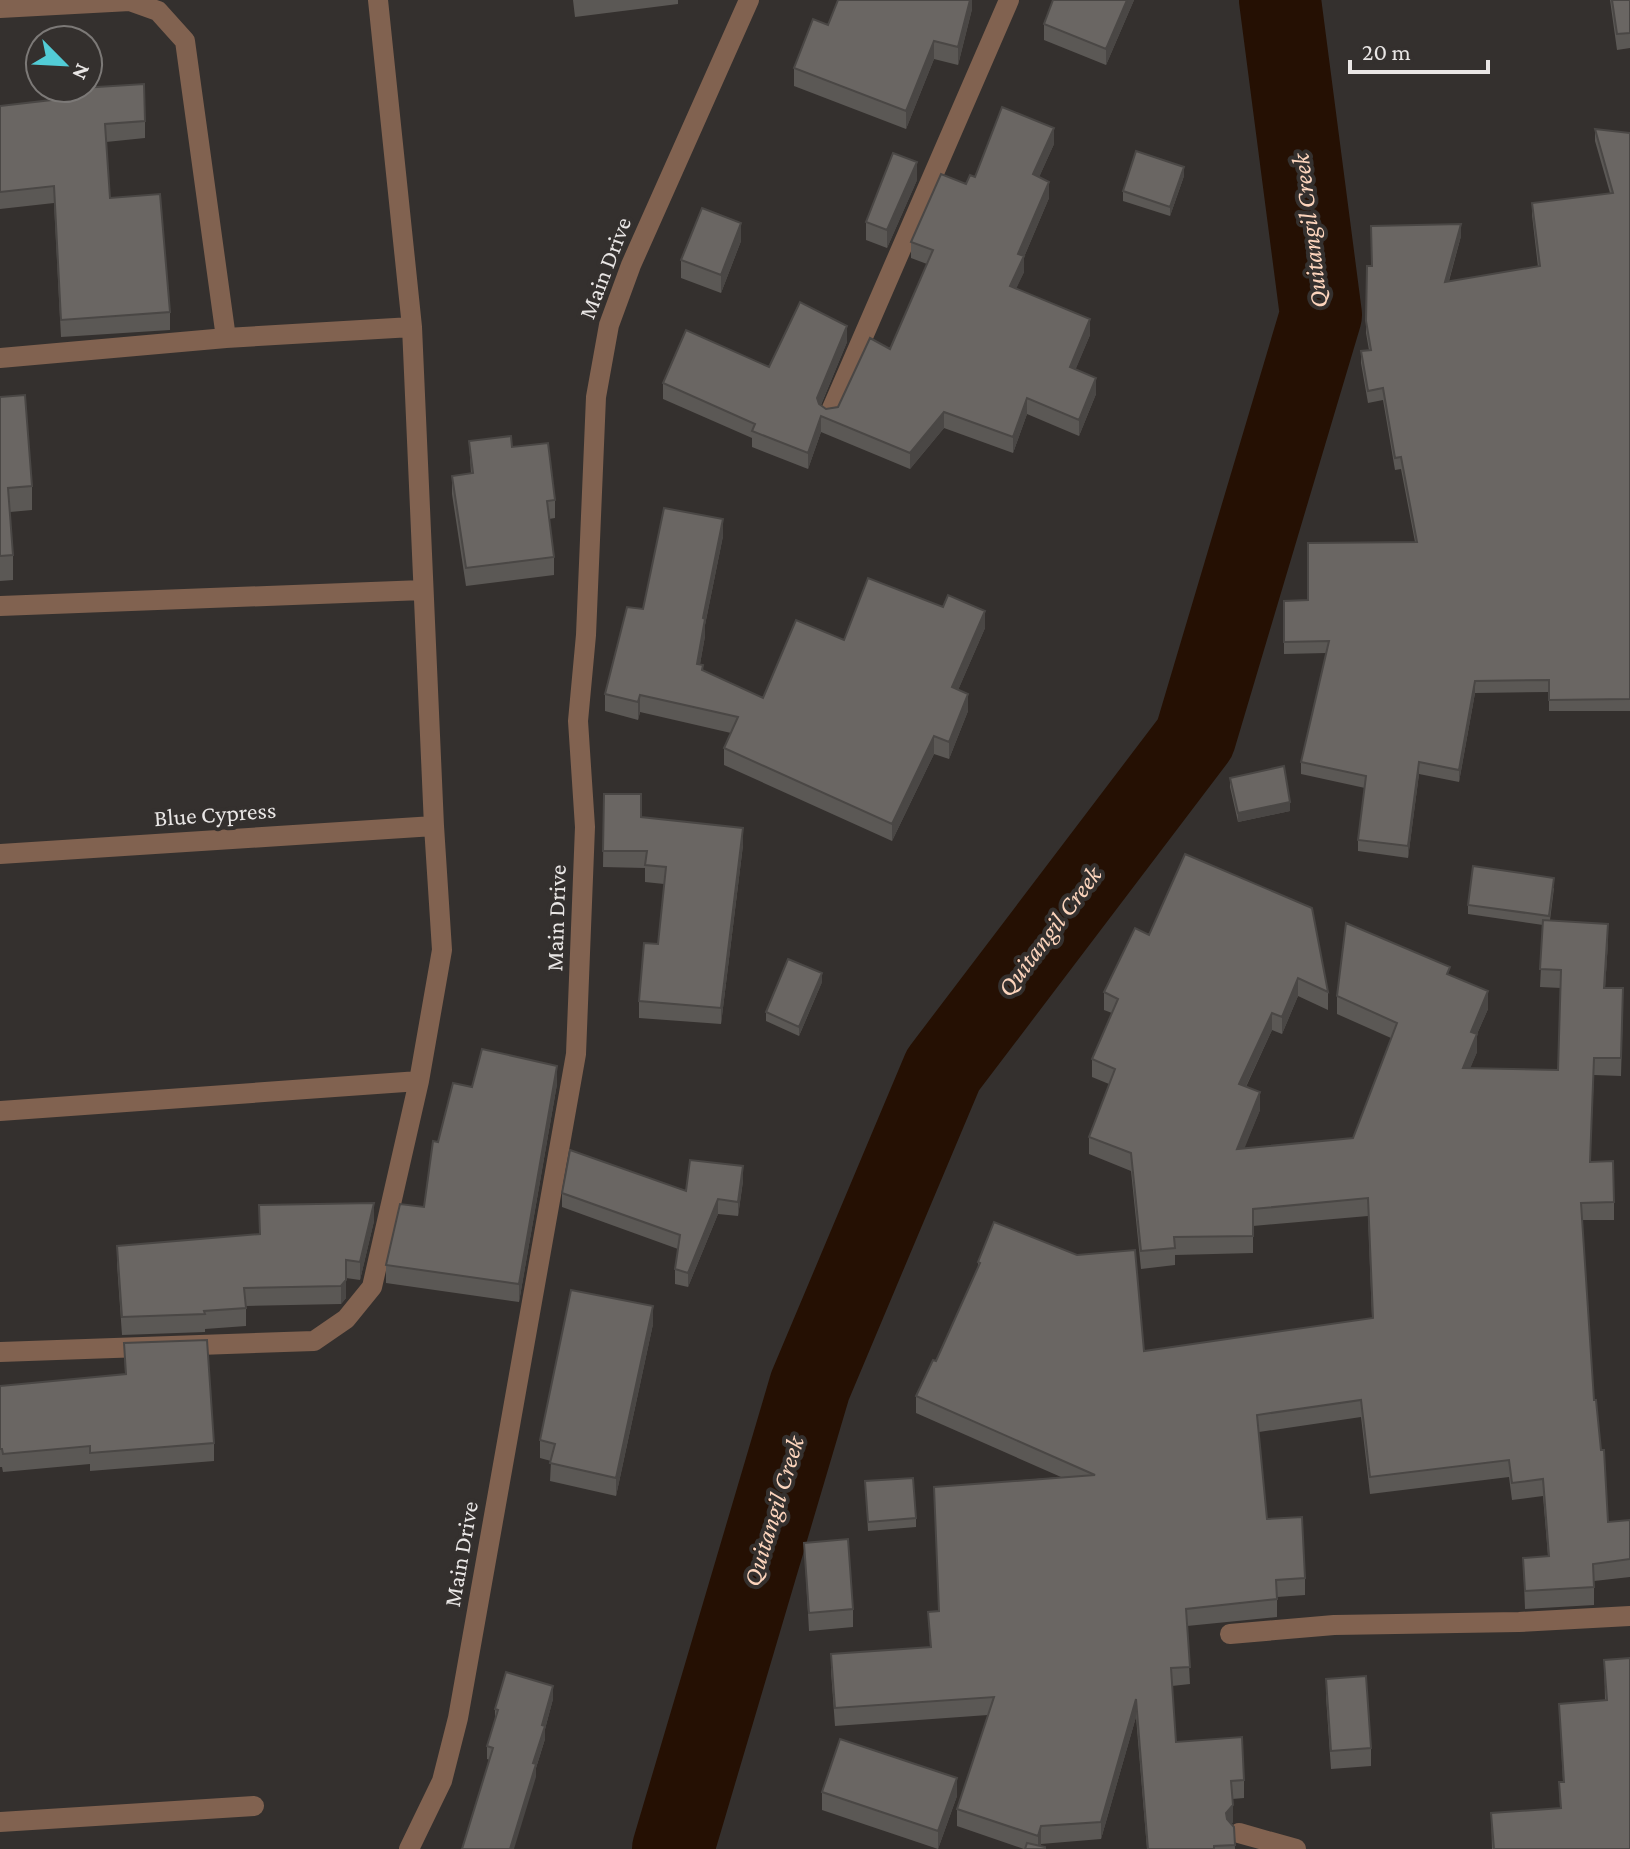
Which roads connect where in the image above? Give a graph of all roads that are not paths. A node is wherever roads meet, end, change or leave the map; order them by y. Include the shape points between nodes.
1 (378, 0) edge
2 (749, 0) edge
3 (1009, 0) edge
4 (0, 8) edge
5 (412, 327) junction
6 (226, 338) junction
7 (0, 358) edge
8 (830, 413) edge
9 (423, 590) junction
10 (0, 606) edge
11 (434, 826) junction
12 (0, 854) edge
13 (419, 1081) junction
14 (0, 1111) edge
15 (0, 1352) edge
16 (1630, 1616) edge
17 (1230, 1634) dead end
18 (254, 1806) dead end
19 (0, 1822) edge
20 (1239, 1833) dead end
21 (409, 1849) edge
22 (1296, 1849) edge

1 - 5 street
2 - 21 street, Main Drive via 609,325 596,397 578,721 585,827 576,1054 458,1718 442,1781
3 - 8 street
4 - 6 street via 130,1 158,11 185,41
5 - 6 street
5 - 9 street
6 - 7 street
9 - 10 street
9 - 11 street
11 - 12 street, Blue Cypress
11 - 13 street via 442,950
13 - 14 street
13 - 15 street via 372,1287 346,1319 314,1341
16 - 17 street via 1334,1625
18 - 19 street
20 - 22 street

